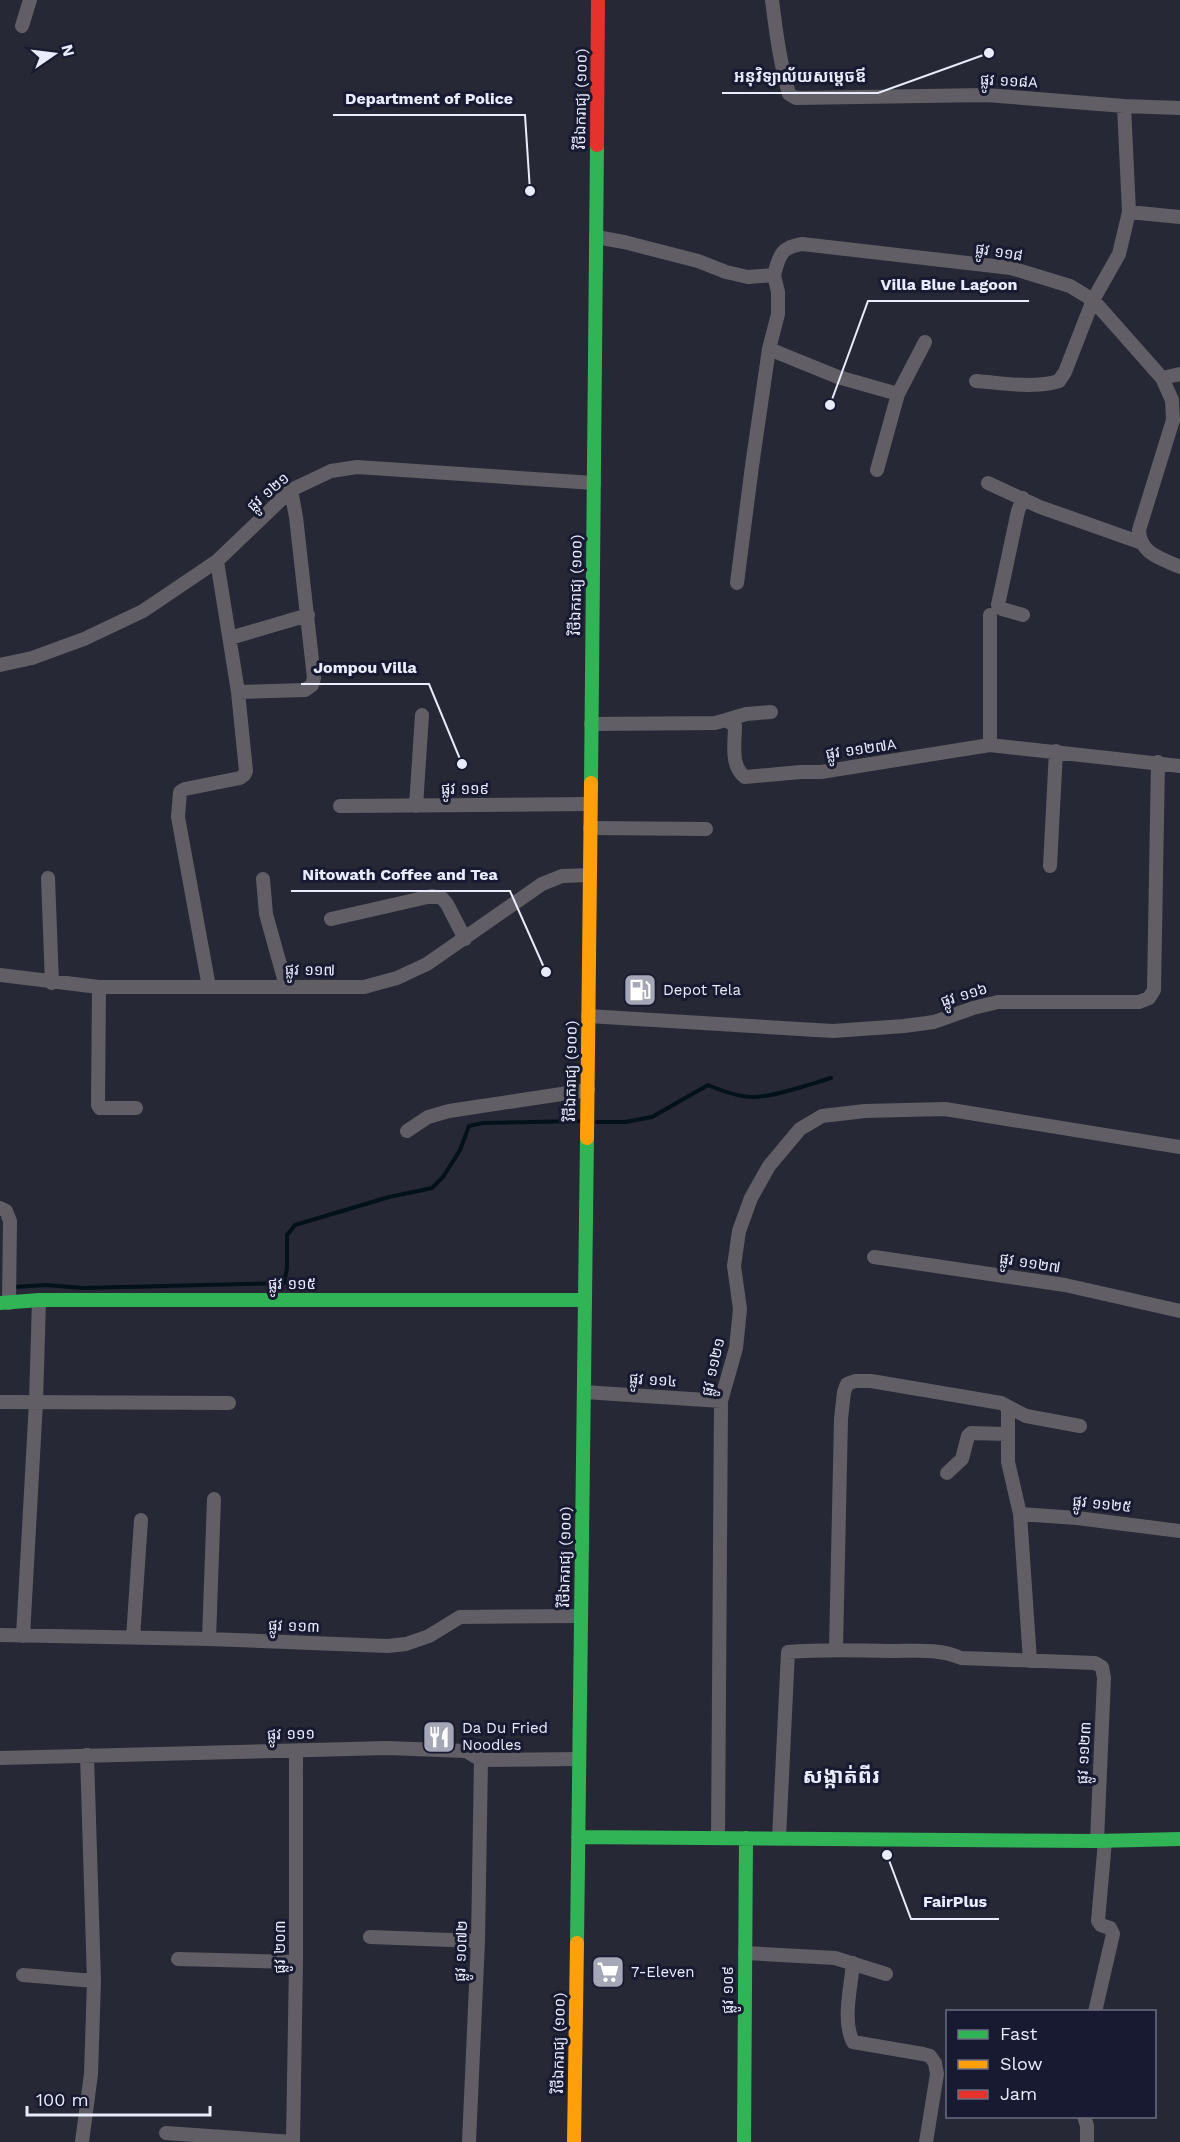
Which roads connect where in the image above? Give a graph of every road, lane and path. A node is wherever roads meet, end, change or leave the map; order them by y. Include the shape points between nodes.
1 (30, 0) edge
2 (598, 0) edge
3 (772, 0) edge
4 (22, 26) dead end
5 (1124, 106) junction
6 (1180, 108) edge
7 (1129, 212) junction
8 (1180, 218) edge
9 (596, 237) junction
10 (774, 275) junction
11 (1093, 300) junction
12 (925, 342) dead end
13 (769, 349) junction
14 (1180, 374) edge
15 (1162, 378) junction
16 (976, 381) dead end
17 (898, 394) junction
18 (877, 470) dead end
19 (594, 483) junction
20 (988, 483) dead end
21 (291, 490) junction
22 (1023, 498) junction
23 (1139, 542) junction
24 (217, 561) junction
25 (1180, 567) edge
26 (737, 584) dead end
27 (308, 615) junction
28 (990, 615) dead end
29 (1023, 615) dead end
30 (230, 638) junction
31 (0, 665) edge
32 (238, 692) junction
33 (771, 712) dead end
34 (422, 715) dead end
35 (726, 720) junction
36 (591, 724) junction
37 (990, 745) junction
38 (1056, 752) junction
39 (1158, 762) junction
40 (1180, 766) edge
41 (590, 804) junction
42 (340, 806) dead end
43 (416, 806) junction
44 (590, 828) junction
45 (706, 829) dead end
46 (1050, 866) dead end
47 (590, 875) junction
48 (48, 878) dead end
49 (263, 879) dead end
50 (331, 920) dead end
51 (465, 939) junction
52 (0, 975) edge
53 (52, 983) junction
54 (286, 986) junction
55 (99, 987) junction
56 (209, 987) junction
57 (588, 1016) junction
58 (588, 1090) junction
59 (136, 1108) dead end
60 (407, 1131) dead end
61 (1180, 1147) edge
62 (0, 1208) edge
63 (874, 1257) dead end
64 (39, 1300) junction
65 (585, 1300) junction
66 (4, 1303) edge
67 (1180, 1311) edge
68 (584, 1392) junction
69 (721, 1401) junction
70 (0, 1402) edge
71 (36, 1402) junction
72 (229, 1403) dead end
73 (1008, 1407) junction
74 (1080, 1426) dead end
75 (1007, 1434) junction
76 (947, 1473) dead end
77 (214, 1500) dead end
78 (1020, 1514) junction
79 (141, 1521) dead end
80 (1180, 1531) edge
81 (581, 1616) junction
82 (0, 1635) edge
83 (23, 1636) junction
84 (133, 1638) junction
85 (209, 1640) junction
86 (836, 1649) junction
87 (1030, 1661) junction
88 (296, 1751) junction
89 (87, 1755) junction
90 (0, 1758) edge
91 (579, 1759) junction
92 (481, 1760) junction
93 (578, 1837) junction
94 (718, 1838) junction
95 (746, 1838) junction
96 (779, 1838) junction
97 (1180, 1839) edge
98 (1101, 1841) junction
99 (370, 1937) dead end
100 (478, 1941) junction
101 (745, 1953) junction
102 (177, 1959) dead end
103 (297, 1962) junction
104 (853, 1963) junction
105 (886, 1974) dead end
106 (23, 1975) dead end
107 (94, 1981) junction
108 (1095, 2010) edge
109 (1085, 2118) edge
110 (166, 2133) dead end
111 (82, 2142) edge
112 (293, 2142) edge
113 (470, 2142) edge
114 (574, 2142) edge
115 (744, 2142) edge
116 (926, 2142) edge
117 (1087, 2142) edge

1 - 4 street
2 - 9 main road, វិថីឯករាជ្យ (១០០)
3 - 5 street, ផ្លូវ ១១៨A via 784,76 789,94 796,98 986,95
5 - 6 street, ផ្លូវ ១១៨A
5 - 7 street
7 - 8 street
7 - 11 street via 1119,254
9 - 10 street via 748,277
9 - 19 main road, វិថីឯករាជ្យ (១០០)
10 - 11 street, ផ្លូវ ១១៨ via 779,256 790,246 802,244 1011,268 1070,286
10 - 13 street via 778,314
11 - 15 street, ផ្លូវ ១១៨
11 - 16 street via 1059,381 1035,385
12 - 17 street
13 - 17 street via 838,377
13 - 26 street
14 - 15 street
15 - 23 street, ផ្លូវ ១១៨ via 1172,400 1173,420 1139,530
17 - 18 street
19 - 21 street, ផ្លូវ ១២១ via 357,467 331,471
19 - 36 main road, វិថីឯករាជ្យ (១០០)
20 - 22 street
21 - 24 street, ផ្លូវ ១២១
21 - 27 street
22 - 23 street
22 - 29 street via 998,605
23 - 25 street via 1147,551
24 - 30 street
24 - 31 street, ផ្លូវ ១២១ via 143,611 84,639
27 - 30 street
27 - 32 street via 312,685 305,690
28 - 37 street
30 - 32 street
32 - 56 street via 244,775 185,789 178,799
33 - 35 street
34 - 43 street
35 - 36 street
35 - 37 street, ផ្លូវ ១១២៧A via 735,726 736,765 745,777 821,772
36 - 41 main road, វិថីឯករាជ្យ (១០០)
37 - 38 street, ផ្លូវ ១១២៧A
38 - 39 street, ផ្លូវ ១១២៧A
38 - 46 street
39 - 40 street, ផ្លូវ ១១២៧A
39 - 57 street, ផ្លូវ ១១៦ via 1154,990 1149,998 1139,1002 998,1002 934,1022 833,1031
41 - 43 street, ផ្លូវ ១១៩
41 - 44 main road, វិថីឯករាជ្យ (១០០)
42 - 43 street, ផ្លូវ ១១៩
44 - 45 street
44 - 47 main road, វិថីឯករាជ្យ (១០០)
47 - 51 street, ផ្លូវ ១១៧ via 562,876 542,884
47 - 57 main road, វិថីឯករាជ្យ (១០០)
48 - 53 street
49 - 54 street via 266,914
50 - 51 street via 432,896 447,904
51 - 54 street, ផ្លូវ ១១៧ via 427,964 364,987
52 - 53 street, ផ្លូវ ១១៧
53 - 55 street, ផ្លូវ ១១៧
54 - 56 street, ផ្លូវ ១១៧
55 - 56 street, ផ្លូវ ១១៧
55 - 59 street via 98,1105
57 - 58 main road, វិថីឯករាជ្យ (១០០)
58 - 60 street via 449,1111 428,1117
58 - 65 main road, វិថីឯករាជ្យ (១០០)
61 - 69 street, ផ្លូវ ១១២១ via 945,1109 822,1116 800,1129 769,1166 739,1231 734,1266 740,1309 736,1348
62 - 66 street via 10,1221
63 - 67 street, ផ្លូវ ១១២៧ via 1065,1285
64 - 65 main road, ផ្លូវ ១១៥
64 - 66 main road, ផ្លូវ ១១៥
64 - 71 street
65 - 68 main road, វិថីឯករាជ្យ (១០០)
68 - 69 street, ផ្លូវ ១១៤
68 - 81 main road, វិថីឯករាជ្យ (១០០)
69 - 94 street, ផ្លូវ ១១២១
70 - 71 street
71 - 72 street
71 - 83 street
73 - 74 street via 1026,1416
73 - 75 street
73 - 86 street via 871,1381 847,1384 842,1419
75 - 76 street via 970,1433 962,1459
75 - 78 street via 1008,1462
77 - 85 street
78 - 80 street, ផ្លូវ ១១២៥
78 - 87 street
79 - 84 street
81 - 85 street, ផ្លូវ ១១៣ via 460,1617 429,1636 388,1646
81 - 91 main road, វិថីឯករាជ្យ (១០០)
82 - 83 street, ផ្លូវ ១១៣
83 - 84 street, ផ្លូវ ១១៣
84 - 85 street, ផ្លូវ ១១៣
86 - 87 street via 932,1651 961,1658
86 - 96 street via 788,1652
87 - 98 street, ផ្លូវ ១១២៣ via 1095,1663 1102,1667
88 - 89 street, ផ្លូវ ១១១
88 - 92 street, ផ្លូវ ១១១ via 466,1751
88 - 103 street, ផ្លូវ ២០៣
89 - 90 street, ផ្លូវ ១១១
89 - 107 street
91 - 92 street, ផ្លូវ ១១១
91 - 93 main road, វិថីឯករាជ្យ (១០០)
92 - 100 street, ផ្លូវ ១០៧២
93 - 94 main road
93 - 114 main road, វិថីឯករាជ្យ (១០០)
94 - 95 main road
95 - 96 main road
95 - 101 main road, ផ្លូវ ១០៩
96 - 98 main road
97 - 98 main road
98 - 108 street, ផ្លូវ ១១២៣ via 1098,1921 1113,1934
99 - 100 street
100 - 113 street, ផ្លូវ ១០៧២
101 - 104 street via 814,1956
101 - 115 main road, ផ្លូវ ១០៩
102 - 103 street
103 - 112 street, ផ្លូវ ២០៣
104 - 105 street
104 - 116 street via 848,2018 853,2042 930,2056 935,2063 937,2074
106 - 107 street
107 - 111 street via 91,2074
109 - 117 street
110 - 112 street

